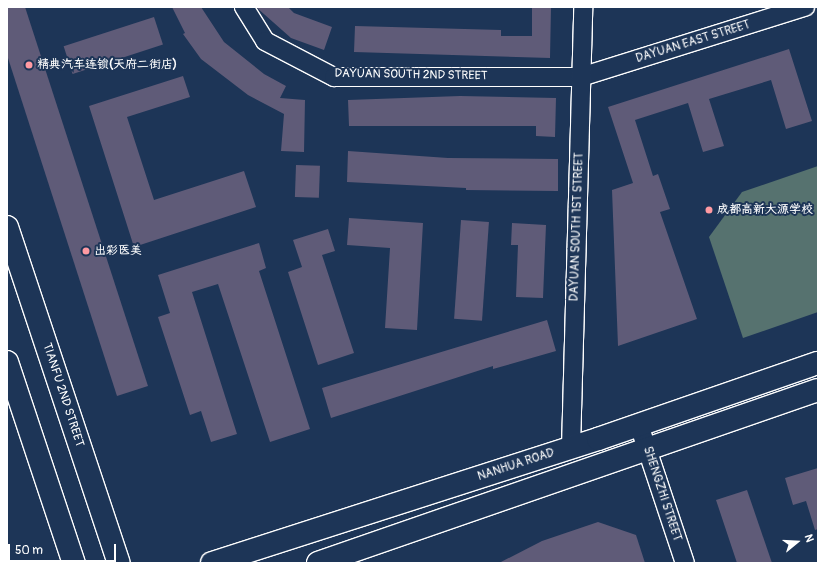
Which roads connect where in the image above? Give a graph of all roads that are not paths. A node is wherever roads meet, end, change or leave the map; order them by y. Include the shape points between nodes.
1 (244, 7) edge
2 (583, 7) edge
3 (804, 7) edge
4 (581, 77) junction
5 (7, 227) edge
6 (7, 362) edge
7 (818, 364) edge
8 (818, 390) edge
9 (639, 425) junction
10 (571, 448) junction
11 (647, 448) junction
12 (74, 563) edge
13 (119, 563) edge
14 (212, 563) edge
15 (318, 563) edge
16 (685, 563) edge

1 - 4 street, DAYUAN SOUTH 2ND STREET via 265,40 334,77
2 - 4 street, DAYUAN SOUTH 1ST STREET
3 - 4 street, DAYUAN EAST STREET
4 - 10 street, DAYUAN SOUTH 1ST STREET
5 - 13 main road, TIANFU 2ND STREET
6 - 12 main road
7 - 9 main road, NANHUA ROAD
8 - 11 main road
9 - 10 main road, NANHUA ROAD
9 - 11 street, SHENGZHI STREET
10 - 14 main road, NANHUA ROAD
11 - 15 main road
11 - 16 street, SHENGZHI STREET

